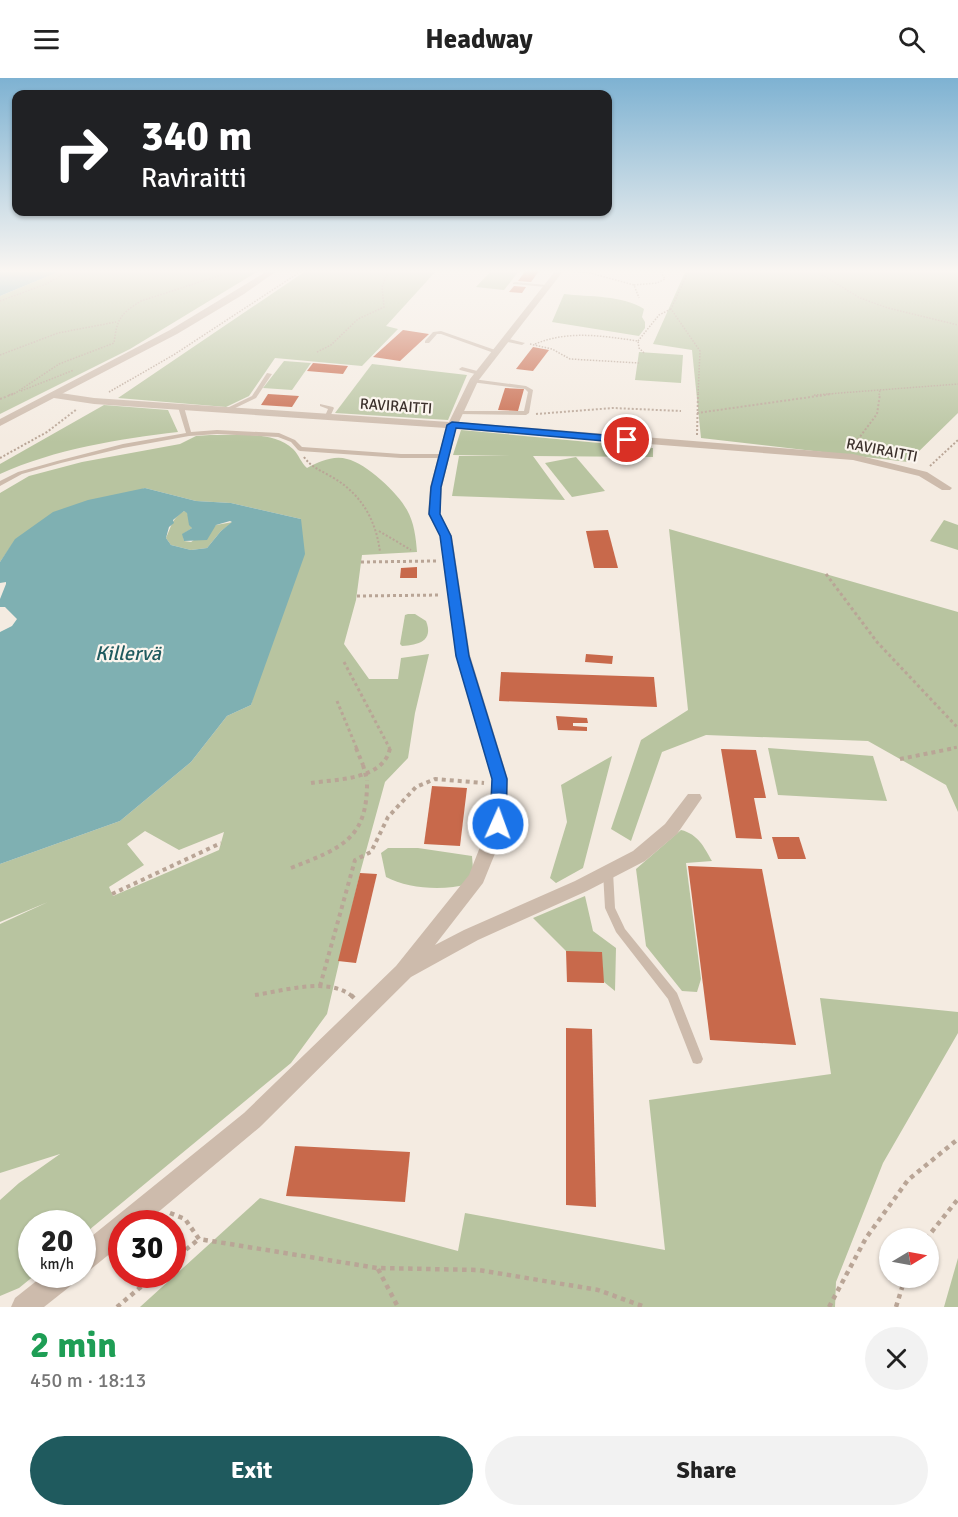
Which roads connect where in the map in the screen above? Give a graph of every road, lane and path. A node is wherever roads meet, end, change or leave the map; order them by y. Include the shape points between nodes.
1 (88, 327) edge
2 (116, 327) edge
3 (183, 327) edge
4 (216, 327) edge
5 (350, 327) edge
6 (515, 327) edge
7 (650, 327) edge
8 (684, 327) edge
9 (505, 340) junction
10 (638, 341) junction
11 (427, 342) dead end
12 (522, 343) joint
13 (534, 345) junction
14 (317, 352) dead end
15 (496, 352) junction
16 (644, 353) dead end
17 (0, 355) edge
18 (639, 363) dead end
19 (462, 369) dead end
20 (269, 374) dead end
21 (476, 377) junction
22 (958, 384) edge
23 (880, 390) junction
24 (0, 392) edge
25 (54, 395) junction
26 (7, 396) junction
27 (0, 399) edge
28 (94, 401) junction
29 (322, 405) dead end
30 (182, 407) junction
31 (227, 410) junction
32 (681, 411) dead end
33 (697, 412) junction
34 (460, 413) junction
35 (524, 414) junction
36 (328, 416) junction
37 (0, 423) edge
38 (452, 425) junction
39 (189, 434) junction
40 (958, 440) edge
41 (697, 446) junction
42 (300, 448) junction
43 (849, 448) dead end
44 (442, 456) junction
45 (0, 458) edge
46 (923, 474) junction
47 (0, 484) edge
48 (946, 488) dead end
49 (378, 531) junction
50 (411, 550) dead end
51 (380, 552) dead end
52 (450, 561) junction
53 (361, 562) dead end
54 (826, 574) dead end
55 (455, 595) junction
56 (357, 596) dead end
57 (344, 662) dead end
58 (337, 702) dead end
59 (958, 728) edge
60 (958, 747) edge
61 (900, 759) dead end
62 (500, 779) junction
63 (311, 783) dead end
64 (694, 798) dead end
65 (221, 843) dead end
66 (291, 868) dead end
67 (608, 872) junction
68 (112, 894) dead end
69 (403, 972) junction
70 (320, 986) junction
71 (255, 995) dead end
72 (366, 1009) junction
73 (697, 1059) dead end
74 (958, 1139) edge
75 (958, 1199) edge
76 (148, 1206) junction
77 (143, 1210) edge
78 (935, 1228) edge
79 (108, 1239) edge
80 (200, 1239) junction
81 (96, 1249) edge
82 (186, 1250) edge
83 (377, 1268) junction
84 (48, 1288) edge
85 (140, 1288) edge
86 (902, 1288) edge
87 (24, 1307) edge
88 (117, 1307) edge
89 (398, 1307) edge
90 (645, 1307) edge
91 (829, 1307) edge
92 (896, 1307) edge

1 - 17 path via 58,333
2 - 26 path via 114,343 59,364
3 - 25 street
4 - 28 path
5 - 14 path via 334,344
6 - 9 street
7 - 10 path
8 - 33 path via 700,351
9 - 12 lane
9 - 15 street
10 - 13 path via 571,334
10 - 16 path
11 - 15 lane via 441,332
12 - 13 path
13 - 18 path via 570,358
15 - 21 street
19 - 21 lane
20 - 31 lane via 254,397
21 - 34 street
21 - 35 lane via 531,391
22 - 23 path
23 - 33 path
23 - 43 path via 877,414
24 - 26 path
25 - 28 street, RAVIRAITTI
25 - 37 street
26 - 27 path
28 - 30 street, RAVIRAITTI
28 - 45 path
29 - 36 lane via 330,408
30 - 31 street, RAVIRAITTI
30 - 39 lane
31 - 36 street, RAVIRAITTI
32 - 35 path via 614,408
33 - 41 path
34 - 35 lane
34 - 38 street
36 - 38 street, RAVIRAITTI
38 - 41 street, RAVIRAITTI
38 - 44 street
39 - 42 lane via 279,435
39 - 47 lane via 58,462 20,473
40 - 46 path
41 - 46 street, RAVIRAITTI via 853,458
42 - 44 lane
42 - 49 path via 310,468 341,483 362,502
44 - 52 street via 434,514 446,536
46 - 48 street, RAVIRAITTI
49 - 50 path
49 - 51 path
52 - 53 path
52 - 55 street
54 - 59 path via 877,642
55 - 56 path
55 - 62 street via 463,656
57 - 63 path via 390,747 390,755 375,770
58 - 66 path, bridge via 363,765 366,810 353,838
60 - 61 path
62 - 69 street via 498,824 477,878
62 - 70 path via 483,783 435,779 416,787 388,817 371,852 356,860
64 - 67 street via 670,829 639,856
65 - 68 path
67 - 69 street via 471,935
67 - 73 lane via 610,908 621,932 673,996
69 - 72 street
70 - 71 path
70 - 72 path via 344,989
72 - 76 street via 252,1120
74 - 91 path via 908,1180 866,1238
75 - 78 path
76 - 77 street
76 - 80 path via 185,1218
79 - 81 street
80 - 82 path
80 - 83 path
83 - 89 path
83 - 90 path via 479,1270 598,1290
84 - 87 street
85 - 88 path
86 - 92 path

